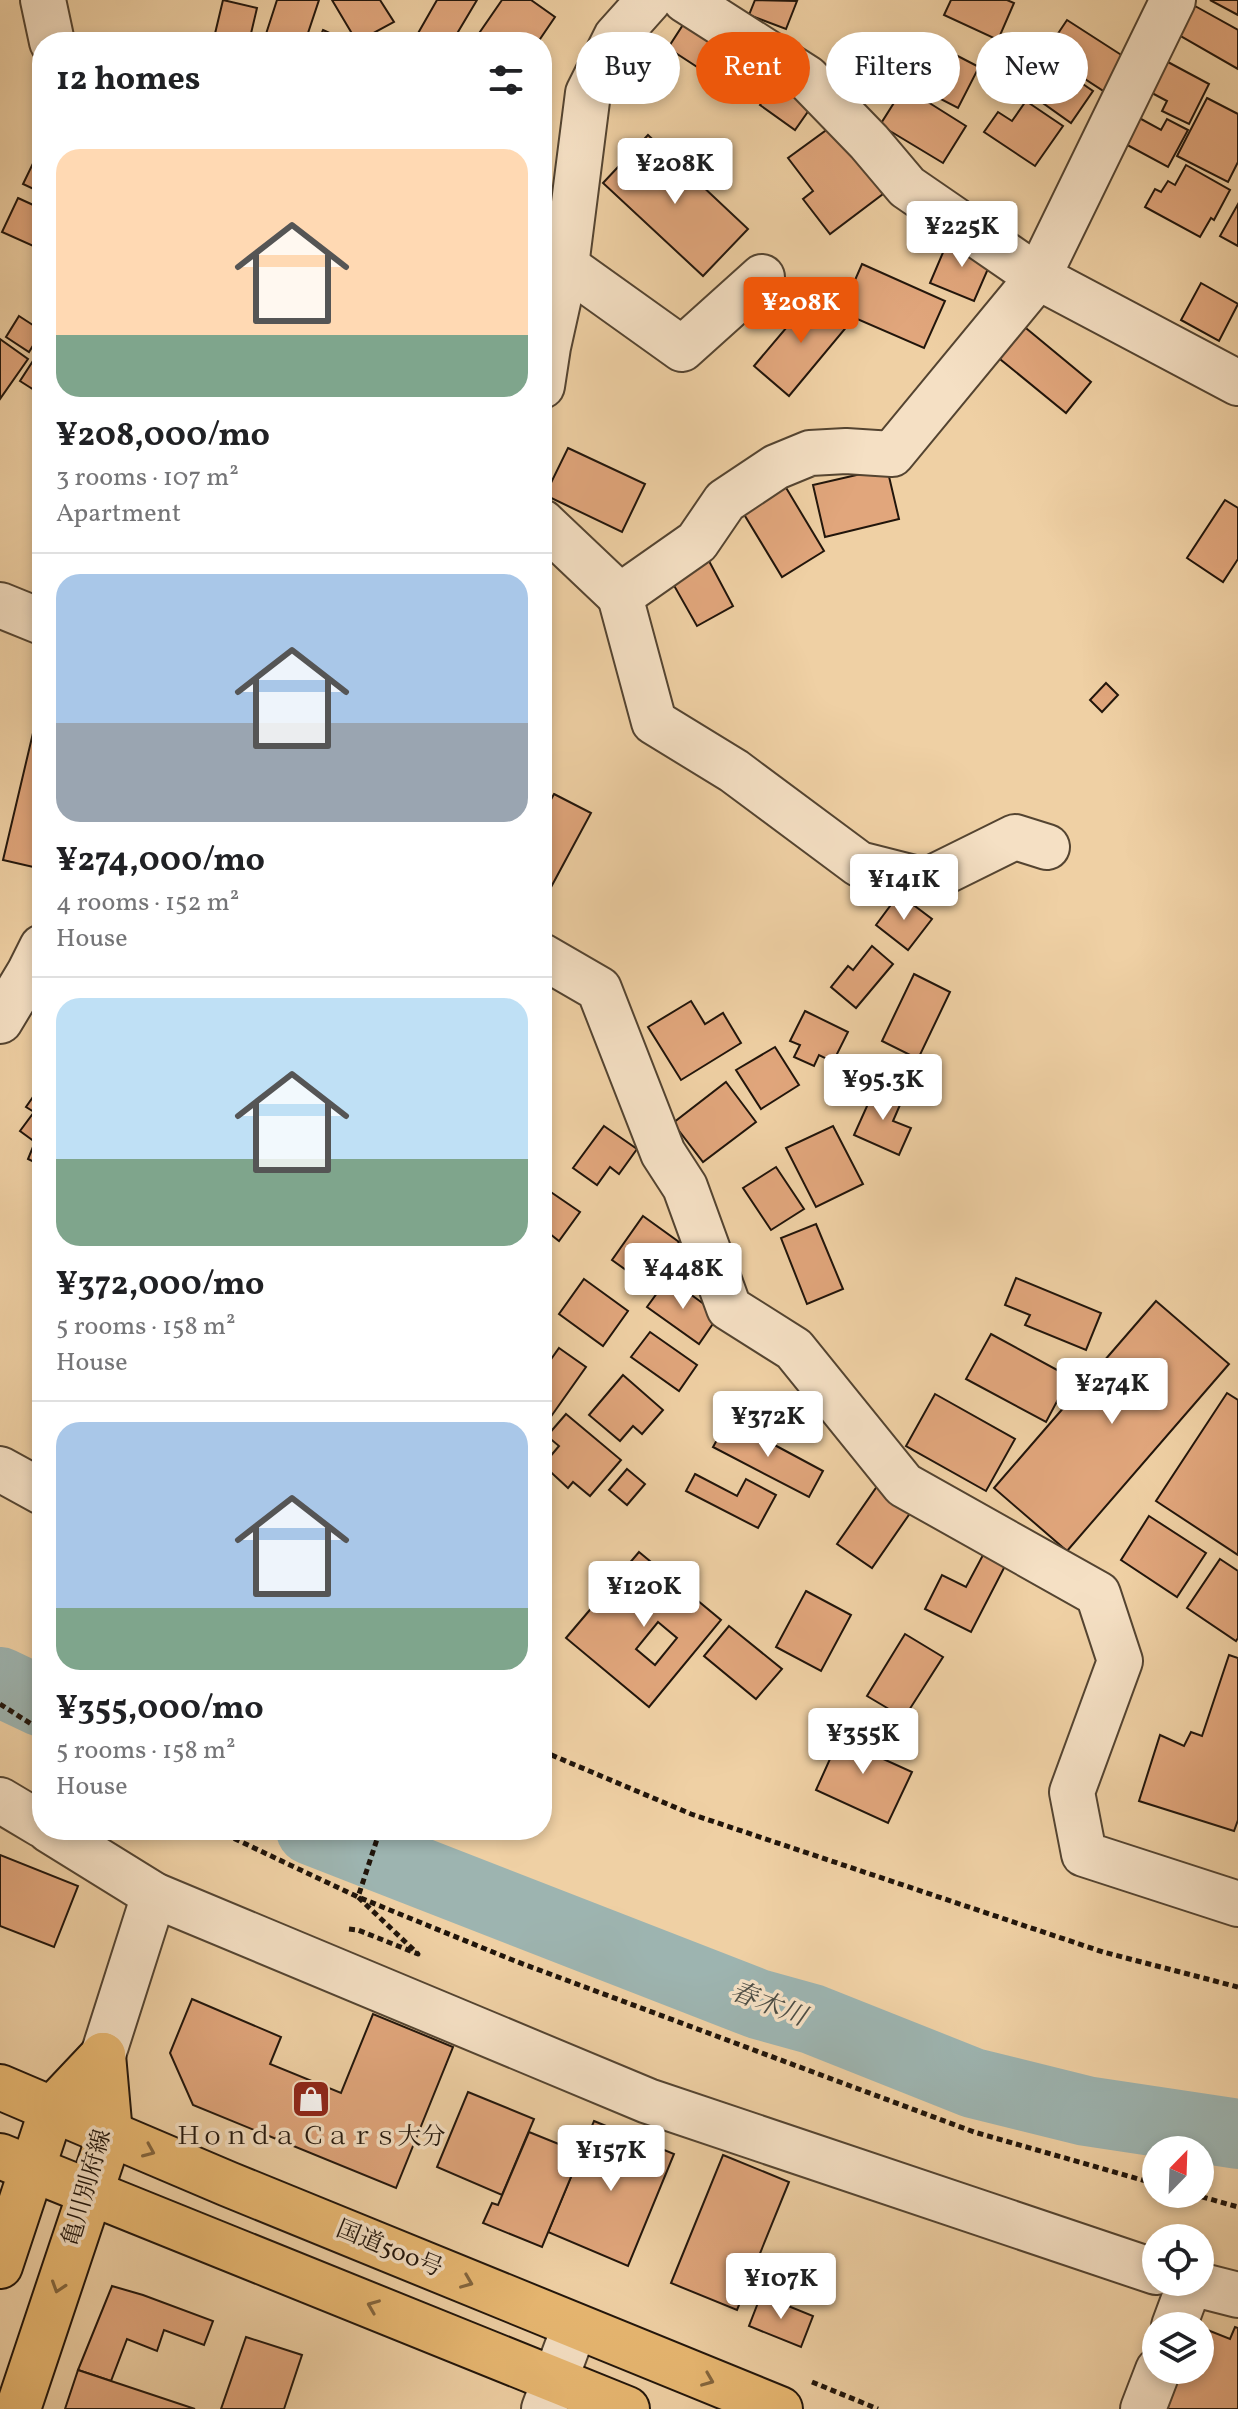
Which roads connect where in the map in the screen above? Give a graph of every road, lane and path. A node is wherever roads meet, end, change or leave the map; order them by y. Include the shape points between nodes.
1 (43, 0) edge
2 (649, 0) edge
3 (685, 0) edge
4 (1173, 0) edge
5 (50, 32) edge
6 (566, 266) junction
7 (762, 277) dead end
8 (1038, 277) junction
9 (552, 329) edge
10 (1238, 383) edge
11 (552, 531) edge
12 (620, 596) junction
13 (0, 605) edge
14 (32, 618) edge
15 (1047, 847) dead end
16 (552, 962) edge
17 (32, 967) edge
18 (0, 1021) edge
19 (0, 1469) edge
20 (32, 1487) edge
21 (0, 1704) edge
22 (32, 1725) edge
23 (552, 1755) edge
24 (0, 1800) edge
25 (32, 1819) edge
26 (65, 1840) edge
27 (237, 1840) edge
28 (377, 1840) edge
29 (154, 1895) junction
30 (358, 1897) junction
31 (1238, 1904) edge
32 (1238, 1987) edge
33 (103, 2055) junction
34 (0, 2087) edge
35 (52, 2109) junction
36 (110, 2134) junction
37 (16, 2163) edge
38 (1142, 2180) edge
39 (90, 2192) junction
40 (1214, 2200) edge
41 (1238, 2207) edge
42 (0, 2266) edge
43 (1142, 2267) edge
44 (1214, 2289) edge
45 (1238, 2295) edge
46 (575, 2326) junction
47 (1153, 2384) edge
48 (550, 2394) edge
49 (18, 2409) edge
50 (627, 2409) edge
51 (780, 2409) edge
52 (1143, 2409) edge

1 - 5 street
2 - 6 street via 616,37 588,93
3 - 8 street via 807,78 907,187
4 - 8 street
6 - 7 street via 682,349
6 - 9 street
8 - 10 street
8 - 12 street via 892,454 810,453 776,467 725,501 697,542
11 - 12 street
12 - 15 street via 654,722 734,771 859,864 926,881 1015,837
13 - 14 street
16 - 31 street via 599,989 663,1153 685,1187 729,1308 794,1349 904,1485 1098,1594 1120,1661 1072,1792 1084,1854
17 - 18 street
19 - 20 street
21 - 22 path
23 - 32 path via 691,1814 1103,1952
24 - 25 street
26 - 29 street
27 - 30 path
28 - 30 path
29 - 33 street
29 - 43 street via 648,2101
30 - 38 path via 974,2132
33 - 35 main road
33 - 36 main road, 亀川別府線
34 - 35 main road, 国道500号
35 - 36 main road, 国道500号
35 - 37 main road
36 - 39 main road, 亀川別府線
36 -> 46 main road, 国道500号
37 - 39 main road
37 - 42 main road
48 -> 39 main road
39 -> 49 main road, 亀川別府線
40 - 41 path
44 - 45 street
46 - 48 street
46 -> 51 main road, 国道500号
47 - 52 street
48 - 50 main road

